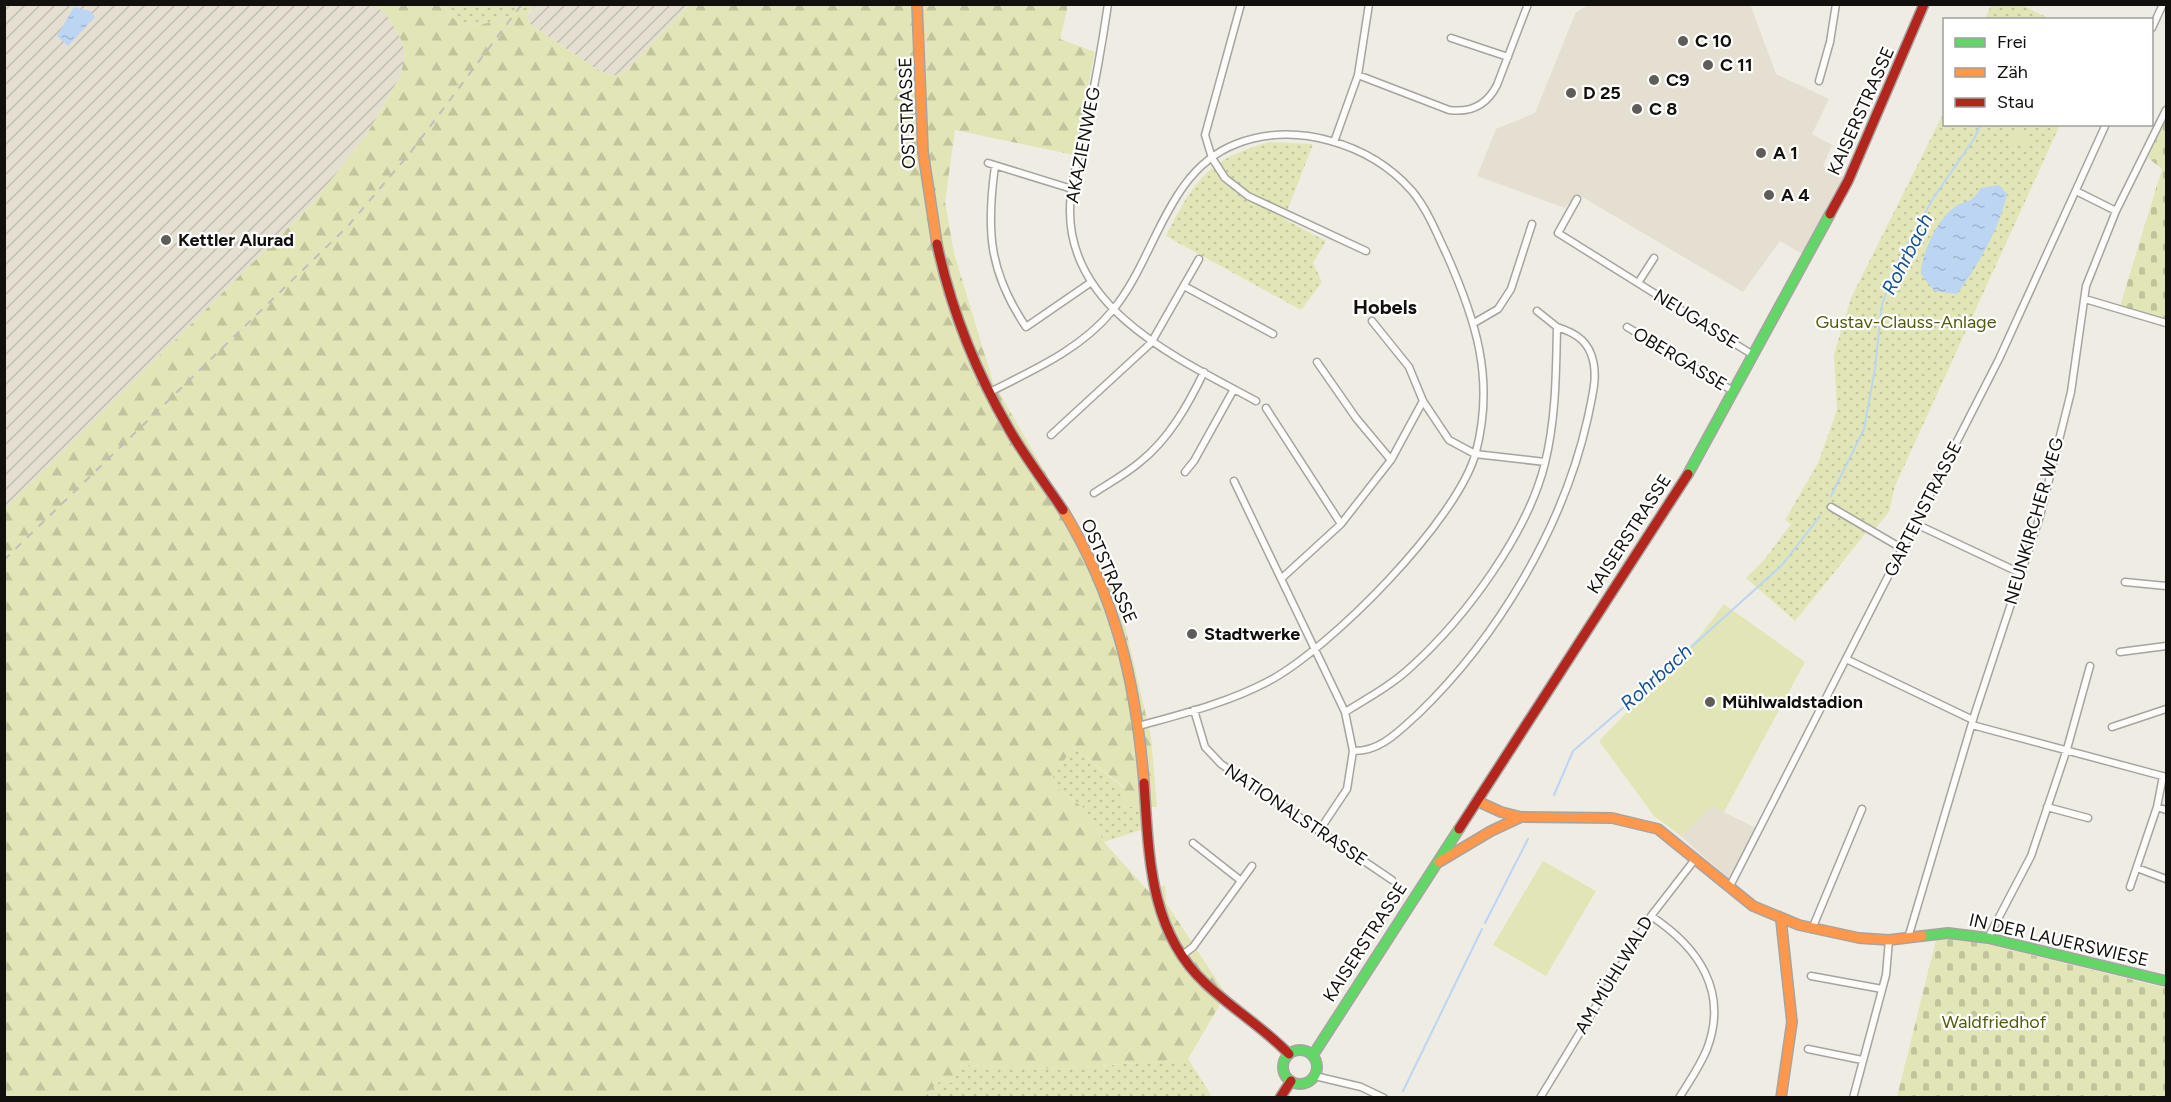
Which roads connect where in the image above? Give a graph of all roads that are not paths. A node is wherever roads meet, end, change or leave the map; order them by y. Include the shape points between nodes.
1 (918, 4) edge
2 (1108, 4) edge
3 (1241, 4) edge
4 (1369, 4) edge
5 (1528, 4) edge
6 (1836, 4) edge
7 (1924, 4) edge
8 (2164, 6) edge
9 (2153, 25) edge
10 (1451, 38) dead end
11 (1508, 57) junction
12 (1358, 75) junction
13 (1819, 81) dead end
14 (2166, 110) edge
15 (2105, 126) edge
16 (1334, 142) junction
17 (1212, 158) junction
18 (1072, 189) junction
19 (2076, 191) junction
20 (1577, 199) dead end
21 (2116, 211) junction
22 (1532, 224) dead end
23 (1366, 251) dead end
24 (1654, 258) dead end
25 (1199, 259) dead end
26 (1090, 283) junction
27 (1638, 283) junction
28 (1184, 285) junction
29 (2085, 299) junction
30 (1114, 309) junction
31 (1538, 311) dead end
32 (1372, 321) dead end
33 (1474, 323) junction
34 (2166, 323) edge
35 (1557, 327) junction
36 (1627, 327) dead end
37 (1273, 334) dead end
38 (1151, 342) junction
39 (1753, 355) junction
40 (1317, 362) dead end
41 (1203, 372) junction
42 (1234, 389) junction
43 (1733, 391) junction
44 (990, 392) junction
45 (1256, 401) dead end
46 (1423, 401) junction
47 (1266, 408) dead end
48 (1051, 435) dead end
49 (1475, 454) junction
50 (1391, 460) junction
51 (1545, 462) junction
52 (1185, 472) dead end
53 (1234, 481) dead end
54 (1094, 493) dead end
55 (1831, 507) dead end
56 (1341, 524) junction
57 (1916, 524) junction
58 (1903, 549) junction
59 (2020, 573) junction
60 (1282, 578) junction
61 (2125, 582) dead end
62 (2166, 586) edge
63 (2166, 646) edge
64 (1315, 650) junction
65 (2120, 652) dead end
66 (1846, 659) junction
67 (2090, 666) dead end
68 (2166, 709) edge
69 (1194, 710) junction
70 (1345, 712) junction
71 (1973, 722) junction
72 (1139, 726) junction
73 (2112, 727) dead end
74 (2067, 749) junction
75 (1353, 751) junction
76 (2165, 777) edge
77 (1477, 801) junction
78 (2047, 807) junction
79 (2157, 807) junction
80 (1862, 809) dead end
81 (2166, 810) edge
82 (1525, 817) junction
83 (2088, 818) dead end
84 (1319, 831) junction
85 (1192, 843) dead end
86 (1696, 858) junction
87 (1434, 865) junction
88 (1252, 866) dead end
89 (2137, 868) junction
90 (2166, 879) edge
91 (1240, 880) junction
92 (1392, 880) dead end
93 (2130, 887) dead end
94 (1729, 888) junction
95 (1651, 916) junction
96 (1781, 920) junction
97 (1812, 929) junction
98 (1908, 938) junction
99 (1988, 938) junction
100 (1889, 940) junction
101 (1180, 956) junction
102 (1811, 976) dead end
103 (2166, 981) edge
104 (1882, 989) junction
105 (1808, 1049) dead end
106 (1289, 1053) junction
107 (1313, 1055) junction
108 (1862, 1060) junction
109 (1315, 1076) junction
110 (1291, 1081) junction
111 (1280, 1098) edge
112 (1384, 1098) edge
113 (1540, 1098) edge
114 (1679, 1098) edge
115 (1781, 1098) edge
116 (1853, 1098) edge

1 - 44 main road, OSTSTRASSE via 921,123 933,225 961,326
2 - 18 street, AKAZIENWEG via 1099,71
3 - 17 street via 1205,135
4 - 12 street
5 - 11 street
6 - 13 street
7 - 39 main road, KAISERSTRASSE via 1848,181
8 - 9 street
10 - 11 street
11 - 12 street via 1493,94 1479,106 1459,111 1436,106
12 - 16 street
14 - 21 street, NEUNKIRCHER WEG
15 - 19 street, GARTENSTRASSE
16 - 17 street via 1274,135 1235,144
16 - 33 street via 1380,164 1418,199 1437,233
17 - 23 street via 1225,178 1248,196
17 - 30 street via 1182,187 1132,283
18 - 26 street, AKAZIENWEG via 1070,211 1075,248
18 - 26 street via 991,165 991,232 997,274 1026,327
19 - 21 street
19 - 57 street, GARTENSTRASSE via 1999,359
20 - 27 street, NEUGASSE via 1558,232
21 - 29 street, NEUNKIRCHER WEG via 2086,286
22 - 33 street via 1511,289 1498,309
24 - 27 street, NEUGASSE
25 - 28 street
26 - 30 street, AKAZIENWEG
27 - 39 street, NEUGASSE
28 - 37 street
28 - 38 street
29 - 34 street
29 - 59 street, NEUNKIRCHER WEG via 2071,392 2040,516
30 - 38 street, AKAZIENWEG
30 - 44 street via 1074,346
31 - 35 street
32 - 46 street via 1408,367
33 - 49 street via 1484,383
35 - 51 street via 1556,401
35 - 75 street via 1574,333 1584,343 1591,354 1596,378 1579,457 1533,562 1475,652 1434,698 1391,739 1363,752
36 - 43 street, OBERGASSE
38 - 41 street, AKAZIENWEG
38 - 48 street
39 - 43 main road, KAISERSTRASSE
40 - 50 street
41 - 42 street, AKAZIENWEG
41 - 54 street via 1188,404 1158,445
42 - 45 street, AKAZIENWEG
42 - 52 street
43 - 77 main road, KAISERSTRASSE via 1683,483
44 - 72 main road, OSTSTRASSE via 1096,572 1126,654
46 - 49 street via 1449,440
46 - 50 street
47 - 56 street
49 - 51 street
49 - 64 street via 1461,487 1426,537
50 - 56 street
51 - 70 street via 1536,495 1509,546 1471,601 1413,666
53 - 60 street
55 - 58 street
56 - 60 street
57 - 58 street, GARTENSTRASSE
57 - 59 street
58 - 66 street, GARTENSTRASSE
59 - 71 street, NEUNKIRCHER WEG
60 - 64 street
61 - 62 street
63 - 65 street
64 - 69 street via 1267,682
64 - 70 street
66 - 71 street
66 - 94 street, GARTENSTRASSE
67 - 74 street
68 - 73 street
69 - 72 street
69 - 84 street, NATIONALSTRASSE via 1205,747 1221,764
70 - 75 street
71 - 74 street
71 - 98 street, NEUNKIRCHER WEG
72 - 101 main road, OSTSTRASSE via 1151,876 1162,919
74 - 76 street
74 - 78 street
75 - 84 street via 1347,789
76 - 79 street
77 - 82 main road
77 - 87 main road, KAISERSTRASSE
78 - 83 street
78 - 99 street via 2031,856
79 - 81 street
79 - 89 street
80 - 97 street
82 - 86 main road, IN DER LAUERSWIESE via 1638,822 1662,831
82 - 87 main road via 1474,840
84 - 92 street, NATIONALSTRASSE
85 - 91 street
86 - 94 main road, IN DER LAUERSWIESE
86 - 95 street, AM MÜHLWALD
87 - 107 main road, KAISERSTRASSE
88 - 91 street
89 - 90 street
89 - 93 street
91 - 101 street via 1193,947
94 - 96 main road, IN DER LAUERSWIESE
95 - 113 street, AM MÜHLWALD
95 - 114 street via 1697,957 1713,1001 1707,1049
96 - 97 main road, IN DER LAUERSWIESE
96 - 115 main road via 1792,1022
97 - 100 main road, IN DER LAUERSWIESE
98 - 99 main road, IN DER LAUERSWIESE via 1948,933
98 - 100 main road, IN DER LAUERSWIESE
99 - 103 main road, IN DER LAUERSWIESE
100 - 104 street
101 - 106 main road, OSTSTRASSE via 1214,992
102 - 104 street
104 - 108 street
105 - 108 street
106 - 107 main road via 1300,1049
106 - 110 main road via 1283,1068
107 - 109 main road via 1318,1066
108 - 116 street
109 - 110 main road via 1306,1083
109 - 112 street via 1361,1087
110 - 111 main road

